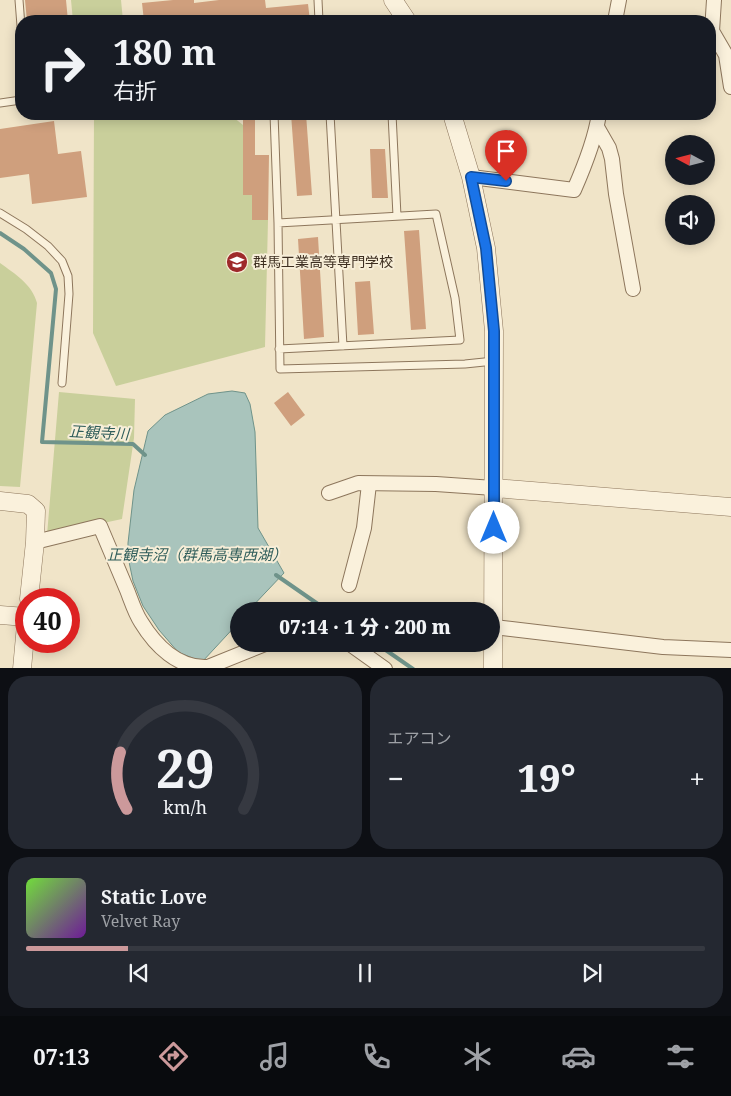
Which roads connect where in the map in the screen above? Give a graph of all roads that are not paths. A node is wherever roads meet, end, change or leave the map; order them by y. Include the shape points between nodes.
1 (19, 0) edge
2 (318, 0) edge
3 (393, 0) edge
4 (618, 0) edge
5 (714, 0) edge
6 (20, 15) edge
7 (319, 15) edge
8 (403, 15) edge
9 (616, 15) edge
10 (712, 15) edge
11 (716, 39) edge
12 (731, 87) edge
13 (15, 101) edge
14 (0, 103) edge
15 (274, 120) edge
16 (330, 120) edge
17 (392, 120) edge
18 (454, 120) edge
19 (598, 120) edge
20 (471, 177) junction
21 (0, 213) edge
22 (397, 216) junction
23 (337, 218) junction
24 (278, 222) junction
25 (633, 289) dead end
26 (343, 346) junction
27 (279, 349) junction
28 (494, 361) junction
29 (62, 383) dead end
30 (370, 484) junction
31 (494, 488) junction
32 (329, 493) dead end
33 (0, 501) edge
34 (731, 507) edge
35 (35, 542) junction
36 (349, 586) dead end
37 (30, 588) edge
38 (494, 602) edge
39 (0, 615) edge
40 (15, 617) edge
41 (500, 628) edge
42 (731, 650) edge
43 (244, 652) edge
44 (362, 652) edge
45 (493, 652) edge
46 (23, 653) edge
47 (182, 667) edge
48 (22, 668) edge
49 (200, 668) edge
50 (385, 668) edge
51 (493, 668) edge

1 - 6 lane
2 - 7 lane
3 - 8 street
4 - 9 street
5 - 10 street
11 - 12 street via 726,55
13 - 14 lane
15 - 24 lane
16 - 23 lane
17 - 22 lane
18 - 20 street
19 - 20 street via 574,190
19 - 25 street via 612,159
20 - 28 street via 486,248
21 - 29 lane via 48,246 62,261 68,276
22 - 23 lane
22 - 26 lane via 436,214 456,298 460,340
23 - 24 lane
23 - 26 lane
24 - 27 lane
26 - 27 lane
27 - 28 lane via 280,370
28 - 31 street
30 - 31 street
30 - 32 street via 358,483
30 - 36 street via 364,528
31 - 34 street
31 - 38 street
33 - 35 street via 28,504 36,511
35 - 37 street
35 - 47 street via 100,526 140,622
39 - 40 street
41 - 42 street via 663,647
43 - 49 street
44 - 50 street
45 - 51 street
46 - 48 street
47 - 49 street

